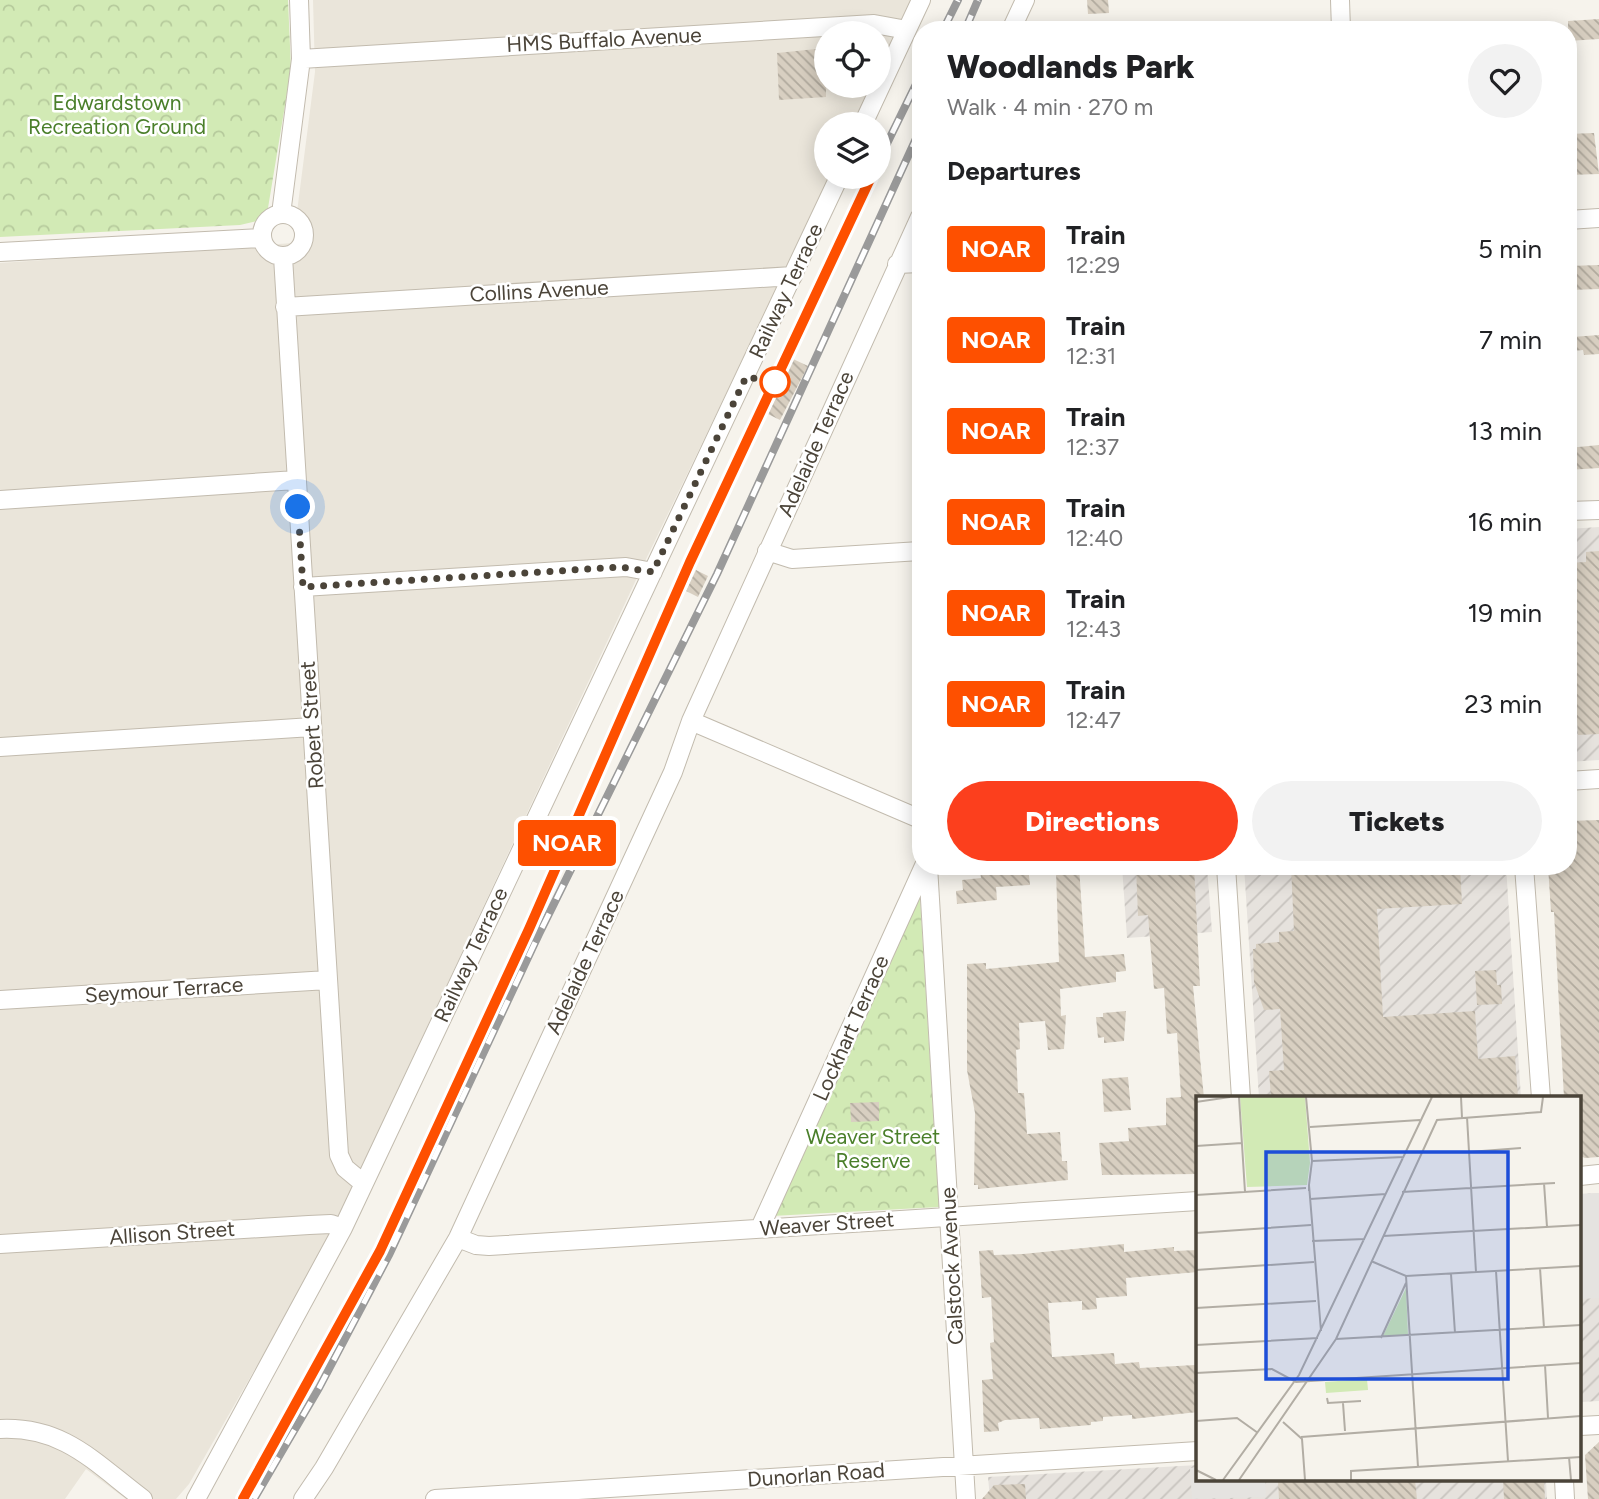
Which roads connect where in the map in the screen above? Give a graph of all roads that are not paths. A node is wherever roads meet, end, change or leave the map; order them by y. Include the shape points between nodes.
1 (299, 0) edge
2 (921, 0) edge
3 (1025, 0) edge
4 (1340, 0) edge
5 (1015, 21) edge
6 (1341, 21) edge
7 (907, 30) junction
8 (301, 59) junction
9 (869, 112) edge
10 (833, 189) edge
11 (281, 214) junction
12 (1599, 218) edge
13 (1577, 219) edge
14 (912, 233) edge
15 (261, 238) junction
16 (0, 252) edge
17 (283, 257) junction
18 (912, 263) edge
19 (897, 264) junction
20 (793, 276) junction
21 (285, 307) junction
22 (296, 480) junction
23 (0, 500) edge
24 (1599, 510) edge
25 (1577, 511) edge
26 (768, 551) junction
27 (912, 552) edge
28 (653, 572) junction
29 (303, 587) junction
30 (691, 721) junction
31 (313, 727) junction
32 (0, 747) edge
33 (1599, 779) edge
34 (1577, 780) edge
35 (912, 816) edge
36 (922, 875) edge
37 (927, 875) edge
38 (1227, 875) edge
39 (1525, 875) edge
40 (328, 980) junction
41 (0, 1000) edge
42 (1241, 1096) edge
43 (1541, 1096) edge
44 (363, 1183) junction
45 (1196, 1201) edge
46 (950, 1217) junction
47 (343, 1228) junction
48 (760, 1228) junction
49 (458, 1238) junction
50 (0, 1244) edge
51 (0, 1429) edge
52 (1196, 1451) edge
53 (964, 1466) junction
54 (143, 1499) edge
55 (196, 1499) edge
56 (303, 1499) edge
57 (435, 1499) edge
58 (966, 1499) edge

1 - 8 street
2 - 7 street
3 - 5 street
4 - 6 street
7 - 8 street, HMS Buffalo Avenue via 874,24
7 - 9 street
8 - 11 street
10 - 20 street, Railway Terrace
11 - 15 street via 266,221
11 - 17 street via 296,218 304,234 298,251
12 - 13 street
14 - 19 street, Adelaide Terrace
15 - 16 street
15 - 17 street via 267,251
17 - 21 street, Robert Street
18 - 19 street
19 - 26 street, Adelaide Terrace
20 - 21 street, Collins Avenue
20 - 28 street, Railway Terrace
21 - 22 street, Robert Street
22 - 23 street
22 - 29 street, Robert Street
24 - 25 street
26 - 27 street via 792,559
26 - 30 street, Adelaide Terrace
28 - 29 street via 620,567
28 - 44 street, Railway Terrace
29 - 31 street, Robert Street
30 - 35 street
30 - 49 street, Adelaide Terrace via 673,772
31 - 32 street
31 - 40 street, Robert Street
33 - 34 street
36 - 48 street, Lockhart Terrace
37 - 46 street, Calstock Avenue
38 - 42 street
39 - 43 street
40 - 41 street, Seymour Terrace
40 - 44 street, Robert Street via 340,1155 345,1168
44 - 47 street, Railway Terrace
45 - 46 street, Weaver Street
46 - 48 street, Weaver Street
46 - 53 street, Calstock Avenue
47 - 50 street, Allison Street via 309,1225
47 - 55 street, Railway Terrace
48 - 49 street, Weaver Street via 489,1246
49 - 56 street, Adelaide Terrace
51 - 54 street via 39,1430 61,1437
52 - 53 street, Dunorlan Road
53 - 57 street, Dunorlan Road
53 - 58 street, Calstock Avenue

